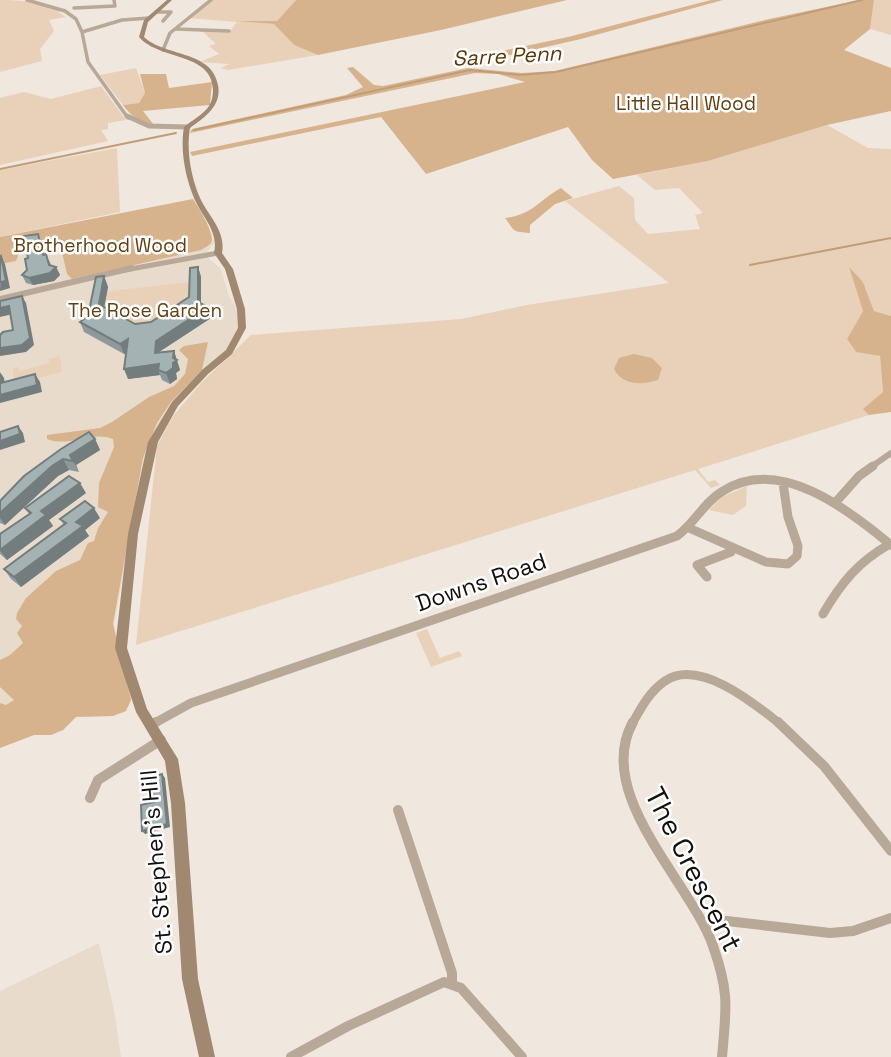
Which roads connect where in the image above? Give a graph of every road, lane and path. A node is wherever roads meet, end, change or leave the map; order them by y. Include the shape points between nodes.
1 (27, 0) edge
2 (78, 0) edge
3 (114, 0) edge
4 (170, 0) edge
5 (211, 0) edge
6 (74, 8) junction
7 (68, 12) junction
8 (156, 12) junction
9 (148, 19) junction
10 (163, 21) dead end
11 (206, 24) dead end
12 (175, 29) junction
13 (202, 29) junction
14 (229, 31) dead end
15 (82, 32) junction
16 (163, 50) junction
17 (187, 128) junction
18 (218, 253) junction
19 (0, 299) edge
20 (891, 453) edge
21 (783, 483) junction
22 (835, 503) junction
23 (689, 528) junction
24 (890, 545) edge
25 (732, 547) junction
26 (707, 577) dead end
27 (823, 610) dead end
28 (151, 725) junction
29 (161, 740) junction
30 (90, 798) dead end
31 (398, 810) dead end
32 (891, 851) edge
33 (891, 918) edge
34 (703, 923) junction
35 (452, 982) junction
36 (207, 1057) edge
37 (291, 1057) edge
38 (522, 1057) edge
39 (722, 1057) edge

1 - 7 street
2 - 6 street
3 - 6 street via 116,8
4 - 8 street
5 - 12 street
6 - 7 street
7 - 15 street
8 - 9 street
8 - 10 street via 171,12
9 - 15 street
9 - 16 street via 142,40
11 - 13 street
12 - 13 street
12 - 16 street
13 - 14 street
15 - 17 street via 88,62 129,118 149,126
16 - 17 street via 187,57 215,76 215,101
17 - 18 street, St. Stephen's Hill via 186,151 197,198 219,240
18 - 19 street
18 - 28 street, St. Stephen's Hill via 229,269 241,309 241,334 162,424 148,458 133,534 121,648 137,699
20 - 22 street via 859,476
21 - 22 street, Downs Road
21 - 23 street, Downs Road via 757,480 726,488 703,506
21 - 25 street via 797,556 788,564 773,564
22 - 24 street, Downs Road
23 - 25 street
23 - 28 street, Downs Road via 674,537 191,703
24 - 27 street via 853,568
25 - 26 street via 731,552 697,565
28 - 29 street, St. Stephen's Hill
29 - 30 street via 98,780
29 - 36 street, St. Stephen's Hill via 176,783 185,940
31 - 35 street
32 - 34 street, The Crescent via 811,750 788,728 716,682 691,674 673,676 651,693 634,716 623,740 622,765 636,810
33 - 34 street via 853,931 830,933 718,920
34 - 39 street, The Crescent via 726,989
35 - 37 street via 348,1026
35 - 38 street

